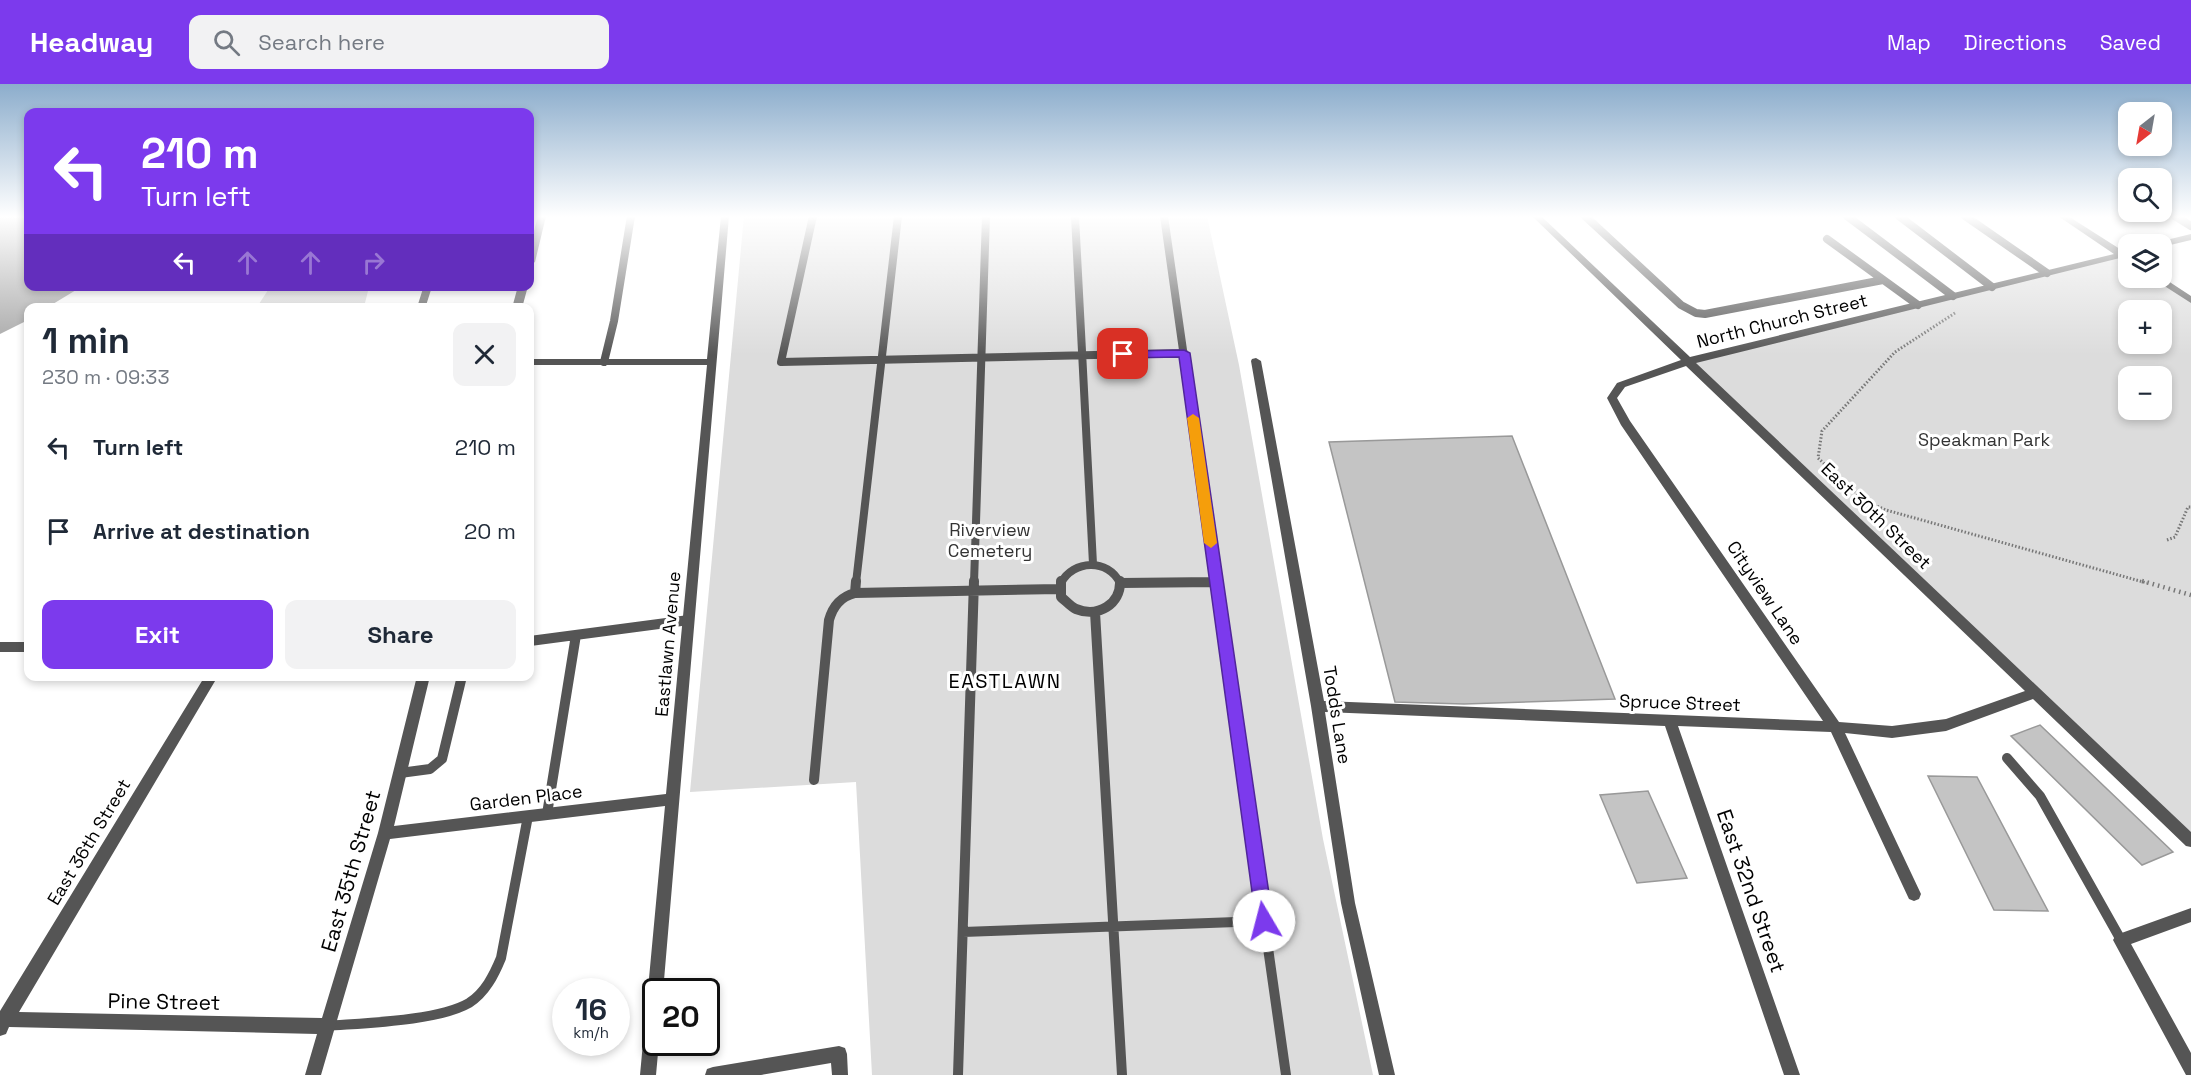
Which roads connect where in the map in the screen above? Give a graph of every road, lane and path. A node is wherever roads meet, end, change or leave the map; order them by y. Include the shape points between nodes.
1 (624, 262) edge
2 (721, 262) edge
3 (803, 262) edge
4 (893, 262) edge
5 (985, 262) edge
6 (1078, 262) edge
7 (1171, 262) edge
8 (1584, 262) edge
9 (1635, 262) edge
10 (1859, 262) edge
11 (1908, 262) edge
12 (1960, 262) edge
13 (2032, 262) edge
14 (2097, 262) edge
15 (2048, 273) junction
16 (1883, 280) junction
17 (1992, 287) junction
18 (2172, 288) edge
19 (1953, 296) junction
20 (2191, 300) edge
21 (1918, 305) junction
22 (1955, 313) dead end
23 (1184, 353) junction
24 (1083, 355) junction
25 (982, 357) junction
26 (882, 360) junction
27 (1257, 361) dead end
28 (534, 362) edge
29 (604, 362) junction
30 (711, 362) junction
31 (1689, 362) junction
32 (2191, 507) edge
33 (2167, 540) dead end
34 (1093, 564) junction
35 (1216, 582) junction
36 (1121, 583) junction
37 (974, 589) junction
38 (1059, 589) junction
39 (855, 593) junction
40 (2191, 594) edge
41 (1095, 612) junction
42 (689, 620) junction
43 (576, 635) junction
44 (534, 640) edge
45 (0, 647) edge
46 (24, 647) edge
47 (209, 681) edge
48 (423, 681) edge
49 (461, 681) edge
50 (2034, 693) junction
51 (1318, 706) junction
52 (1670, 721) junction
53 (1834, 727) junction
54 (2007, 758) dead end
55 (400, 773) junction
56 (814, 780) dead end
57 (672, 799) junction
58 (547, 814) junction
59 (528, 816) junction
60 (385, 833) junction
61 (2191, 841) edge
62 (1914, 894) dead end
63 (2191, 915) edge
64 (1264, 921) junction
65 (1113, 926) junction
66 (963, 932) junction
67 (2121, 940) junction
68 (2, 1022) edge
69 (327, 1026) junction
70 (2191, 1069) edge
71 (313, 1075) edge
72 (648, 1075) edge
73 (714, 1075) edge
74 (840, 1075) edge
75 (958, 1075) edge
76 (1122, 1075) edge
77 (1286, 1075) edge
78 (1387, 1075) edge
79 (1792, 1075) edge

1 - 29 lane
2 - 30 street, Eastlawn Avenue
3 - 26 lane via 781,362
4 - 26 lane
5 - 25 lane
6 - 24 lane
7 - 23 lane
8 - 31 street, East 30th Street
9 - 16 lane via 1681,305 1705,314
10 - 16 lane
11 - 19 lane
12 - 17 lane
13 - 15 lane
14 - 15 street, North Church Street
15 - 17 street, North Church Street
16 - 21 lane
17 - 19 street, North Church Street
18 - 20 street
19 - 21 street, North Church Street
21 - 31 street, North Church Street
22 - 40 path via 1894,352 1822,431 1818,458 1865,501 1886,510
23 - 24 lane
23 - 35 lane
24 - 25 lane
24 - 34 lane
25 - 26 lane
25 - 37 lane
26 - 39 lane
27 - 51 street, Todds Lane
28 - 29 street
29 - 30 street
30 - 42 street, Eastlawn Avenue
31 - 50 street, East 30th Street
31 - 53 street, Cityview Lane via 1621,385 1612,398
32 - 33 path via 2175,537
34 - 36 lane via 1111,570
34 - 38 lane via 1073,568 1061,580
35 - 36 lane
35 - 64 lane
36 - 41 lane via 1122,591 1113,605
37 - 38 lane
37 - 39 lane
37 - 66 lane
38 - 41 lane via 1067,604
39 - 56 lane via 834,604 829,620
41 - 65 lane
42 - 43 lane
42 - 57 street, Eastlawn Avenue
43 - 44 lane
43 - 58 lane
45 - 46 street
47 - 68 street, East 36th Street
48 - 55 street, East 35th Street
49 - 55 lane via 442,759 430,769
50 - 53 street, Spruce Street via 1946,725 1892,732
50 - 61 street, East 30th Street
51 - 52 street, Spruce Street
51 - 78 street, Todds Lane via 1348,903
52 - 53 street, Spruce Street
52 - 79 street, East 32nd Street
53 - 62 street, Cityview Lane
54 - 67 lane via 2040,796
55 - 60 street, East 35th Street
57 - 58 street, Garden Place
57 - 72 street, Eastlawn Avenue
58 - 59 street, Garden Place
59 - 60 street, Garden Place
59 - 69 lane via 501,958 483,992 448,1011
60 - 69 street, East 35th Street
63 - 67 street
64 - 65 lane
64 - 77 lane
65 - 66 lane
65 - 76 lane
66 - 75 lane
67 - 70 street
68 - 69 street, Pine Street
69 - 71 street, East 35th Street
73 - 74 street via 839,1054

